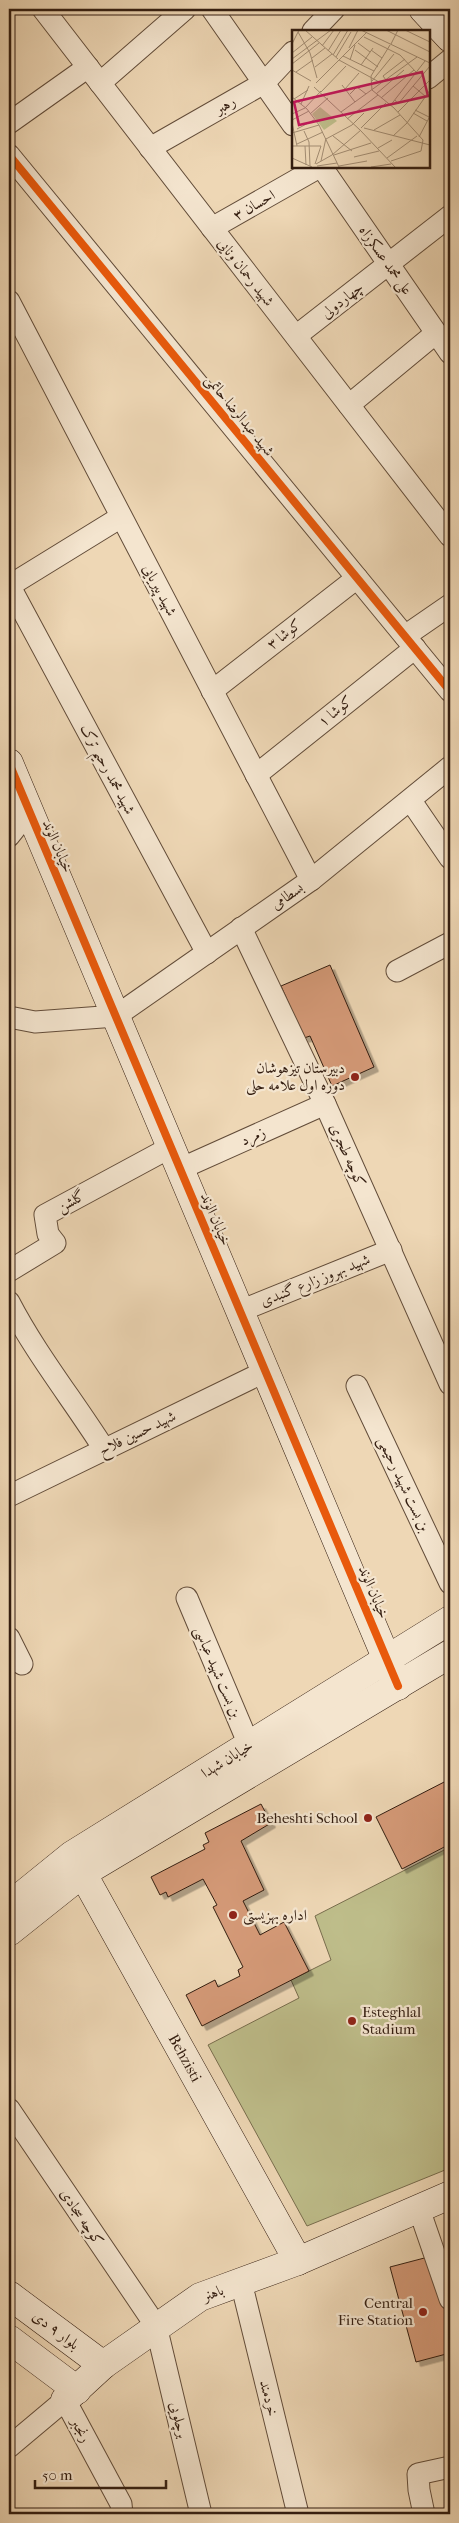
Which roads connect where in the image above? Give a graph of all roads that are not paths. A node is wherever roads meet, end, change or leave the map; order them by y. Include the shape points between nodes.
1 (42, 9) edge
2 (185, 9) edge
3 (212, 9) edge
4 (334, 9) edge
5 (423, 9) edge
6 (314, 30) edge
7 (450, 38) edge
8 (292, 53) edge
9 (450, 60) edge
10 (94, 75) junction
11 (429, 77) edge
12 (264, 83) junction
13 (9, 123) edge
14 (292, 124) edge
15 (150, 148) junction
16 (9, 155) edge
17 (317, 168) edge
18 (322, 168) edge
19 (450, 216) edge
20 (212, 228) junction
21 (389, 264) junction
22 (9, 301) edge
23 (436, 333) junction
24 (296, 336) junction
25 (450, 353) edge
26 (349, 405) junction
27 (121, 517) junction
28 (450, 536) edge
29 (357, 578) junction
30 (9, 586) edge
31 (450, 605) edge
32 (410, 642) junction
33 (212, 691) junction
34 (450, 691) edge
35 (9, 763) edge
36 (450, 767) edge
37 (256, 775) junction
38 (411, 801) junction
39 (28, 811) junction
40 (9, 836) edge
41 (450, 858) edge
42 (311, 880) junction
43 (241, 928) junction
44 (450, 943) edge
45 (207, 953) junction
46 (397, 971) dead end
47 (116, 1016) junction
48 (9, 1017) edge
49 (325, 1104) junction
50 (176, 1158) junction
51 (390, 1250) junction
52 (9, 1271) edge
53 (9, 1302) edge
54 (240, 1311) junction
55 (266, 1371) junction
56 (450, 1384) edge
57 (357, 1386) dead end
58 (104, 1449) junction
59 (9, 1496) edge
60 (450, 1583) edge
61 (187, 1598) dead end
62 (450, 1620) edge
63 (9, 1638) edge
64 (450, 1654) edge
65 (387, 1660) junction
66 (22, 1664) dead end
67 (398, 1686) junction
68 (249, 1745) junction
69 (78, 1864) junction
70 (9, 1906) edge
71 (9, 1932) edge
72 (13, 2125) edge
73 (450, 2195) edge
74 (419, 2209) junction
75 (298, 2261) junction
76 (241, 2282) junction
77 (9, 2295) edge
78 (450, 2299) edge
79 (156, 2326) junction
80 (9, 2339) edge
81 (103, 2365) junction
82 (71, 2395) junction
83 (9, 2447) edge
84 (450, 2467) edge
85 (122, 2514) edge
86 (201, 2514) edge
87 (298, 2514) edge
88 (424, 2514) edge

1 - 10 street, شهید رحمان ونایی
2 - 10 street
3 - 12 street
4 - 6 street
5 - 7 street
8 - 12 street, رهبر
9 - 11 street
10 - 13 street
10 - 15 street, شهید رحمان ونایی
12 - 14 street
12 - 15 street, رهبر
15 - 20 street, شهید رحمان ونایی
16 - 29 street, شهید عبدالرضا حاتمی
17 - 20 street, احسان ۳
18 - 21 street, علی محمد عسکرزاه
19 - 21 street, چهاردولی
20 - 24 street, شهید رحمان ونایی
21 - 23 street, علی محمد عسکرزاه
21 - 24 street, چهاردولی
22 - 27 street, شهید پیریایی
23 - 25 street, علی محمد عسکرزاه
23 - 26 street
24 - 26 street, شهید رحمان ونایی
26 - 28 street, شهید رحمان ونایی
27 - 30 street
27 - 33 street, شهید پیریایی
29 - 32 street, شهید عبدالرضا حاتمی
29 - 33 street, کوشا ۳
30 - 45 street, شهید محمد رحیم ترک
31 - 32 street, کوشا ۱
32 - 34 street, شهید عبدالرضا حاتمی
32 - 37 street, کوشا ۱
33 - 37 street, شهید پیریایی
35 - 39 street, خیابان الوند
36 - 38 street, بسطامی
37 - 42 street, شهید پیریایی
38 - 41 street
38 - 42 street, بسطامی
39 - 40 street
39 - 47 street, خیابان الوند
42 - 43 street, بسطامی
43 - 45 street, بسطامی
43 - 49 street, کوچه طجری
44 - 46 street
45 - 47 street, بسطامی
47 - 48 street via 35,1022
47 - 50 street, خیابان الوند
49 - 50 street, زمرد
49 - 51 street, کوچه طجری
50 - 52 street, گلشن via 46,1215 48,1234 55,1243
50 - 54 street, خیابان الوند
51 - 54 street, شهید بهروز زارع گنبدی
51 - 56 street, کوچه طجری
53 - 58 street via 24,1332
54 - 55 street, خیابان الوند
55 - 58 street, شهید حسین فلاح
55 - 65 street, خیابان الوند
57 - 60 street, بن بست شهید رحیمی
58 - 59 street, شهید حسین فلاح
61 - 68 street, بن بست شهید عباسی
62 - 65 street, خیابان شهدا
63 - 66 street
64 - 67 street, خیابان شهدا
65 - 67 street, خیابان الوند
65 - 68 street, خیابان شهدا
67 - 69 street, خیابان شهدا
68 - 69 street, خیابان شهدا
69 - 70 street, خیابان شهدا
69 - 71 street, خیابان شهدا
69 - 75 street, Behzisti
72 - 79 street, کوچه سجادی
73 - 74 street, باهنر
74 - 75 street, باهنر
74 - 78 street
75 - 76 street, باهنر
76 - 79 street, باهنر via 200,2297
76 - 87 street, خردمند
77 - 81 street, بلوار ۹ دی
79 - 81 street, باهنر
79 - 86 street, برچلویی
80 - 82 street
81 - 82 street, باهنر
82 - 83 street, باهنر
82 - 85 street, رنجبر via 121,2504
84 - 88 street via 418,2474

